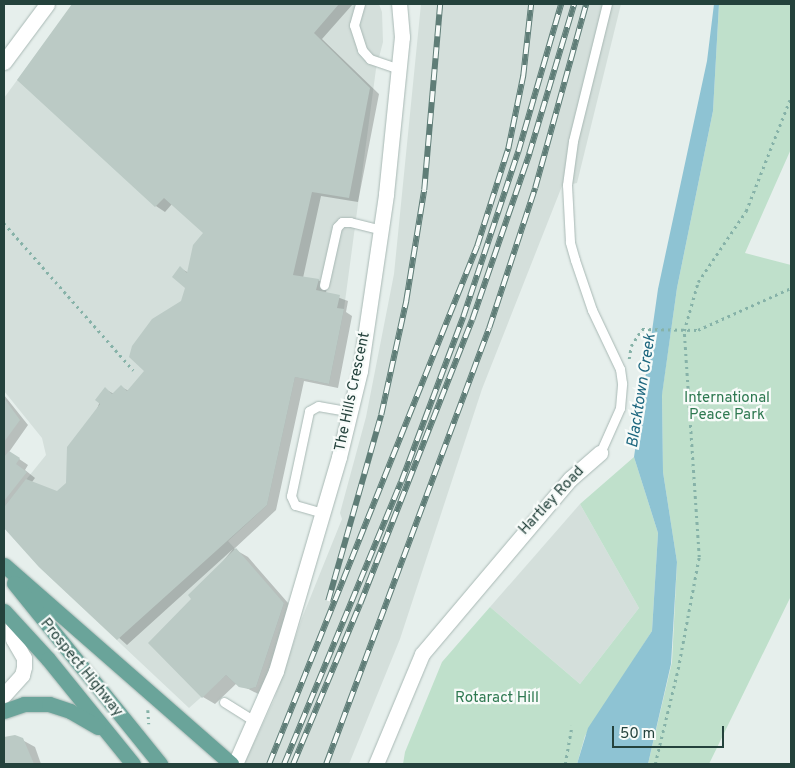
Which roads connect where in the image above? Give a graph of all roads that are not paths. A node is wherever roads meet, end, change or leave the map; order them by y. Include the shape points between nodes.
1 (47, 4) edge
2 (360, 4) edge
3 (400, 4) edge
4 (607, 4) edge
5 (4, 62) edge
6 (399, 69) junction
7 (382, 230) junction
8 (324, 285) dead end
9 (351, 412) junction
10 (600, 453) joint
11 (323, 513) junction
12 (4, 565) edge
13 (4, 570) edge
14 (8, 617) edge
15 (4, 694) edge
16 (224, 702) dead end
17 (4, 711) edge
18 (255, 721) junction
19 (108, 733) junction
20 (133, 764) edge
21 (160, 764) edge
22 (231, 764) edge
23 (235, 764) edge
24 (376, 764) edge

1 - 5 street
2 - 6 lane via 354,25 362,50 370,59
3 - 6 street, The Hills Crescent via 402,37
4 - 10 lane, Hartley Road via 573,141 567,185 570,242 592,310 620,369 622,383 620,408
6 - 7 street, The Hills Crescent
7 - 8 lane via 342,222 337,227
7 - 9 street, The Hills Crescent
9 - 11 street, The Hills Crescent
9 - 11 lane via 318,406 308,411 291,496 295,505
10 - 24 street, Hartley Road via 570,479 428,646 414,669
11 - 18 street, The Hills Crescent via 276,671
12 - 22 main road
13 - 21 main road, Prospect Highway
14 - 15 street via 13,639 24,658 24,667 22,675
14 - 19 main road, Prospect Highway via 48,659
16 - 18 lane
17 - 19 main road via 24,704 49,704 70,711
18 - 23 street, The Hills Crescent
19 - 20 main road, Prospect Highway

